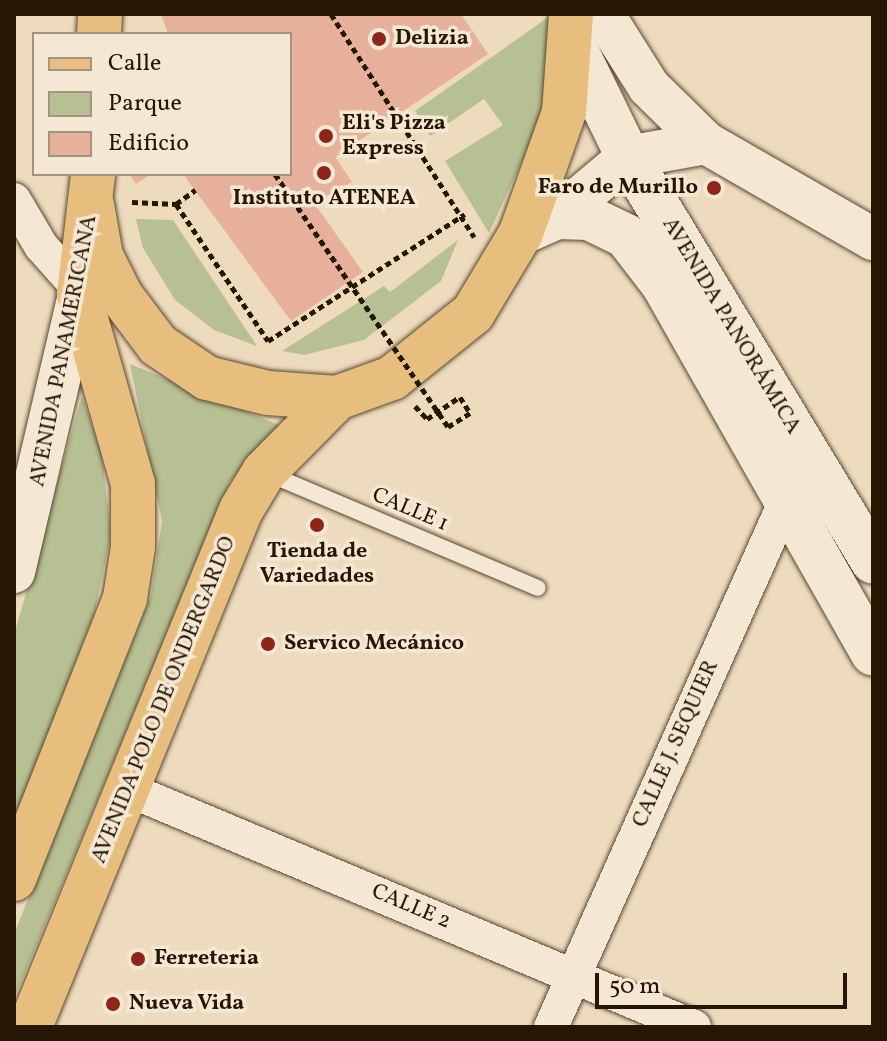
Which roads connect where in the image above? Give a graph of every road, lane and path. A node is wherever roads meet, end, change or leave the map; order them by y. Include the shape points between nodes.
1 (331, 14) edge
2 (582, 24) edge
3 (706, 143) junction
4 (628, 157) junction
5 (276, 176) edge
6 (195, 190) dead end
7 (106, 194) edge
8 (14, 200) edge
9 (176, 204) junction
10 (465, 214) junction
11 (539, 225) junction
12 (474, 237) dead end
13 (873, 239) edge
14 (79, 294) junction
15 (158, 345) junction
16 (337, 398) junction
17 (438, 412) edge
18 (438, 412) edge
19 (438, 412) edge
20 (438, 412) edge
21 (427, 419) dead end
22 (264, 472) junction
23 (819, 474) junction
24 (784, 505) junction
25 (873, 562) edge
26 (14, 572) edge
27 (538, 588) dead end
28 (873, 654) edge
29 (127, 789) junction
30 (14, 879) edge
31 (572, 974) junction
32 (30, 1027) edge
33 (551, 1027) edge
34 (694, 1027) edge

1 - 10 path
2 - 3 street
2 - 4 main road, AVENIDA PANORÁMICA
2 - 11 main road
3 - 4 street
3 - 13 street
4 - 11 street
4 - 23 main road, AVENIDA PANORÁMICA
5 - 17 path, bridge
6 - 9 path
7 - 9 path
7 - 14 main road, AVENIDA PANAMERICANA
7 - 15 main road via 101,256
8 - 14 street
9 - 10 path via 268,341
10 - 12 path
11 - 16 main road via 473,313 436,350 392,378
11 - 24 main road, AVENIDA PANORÁMICA via 601,224 626,236
14 - 15 street
14 - 26 street, AVENIDA PANAMERICANA
14 - 30 main road via 133,484 133,547 125,598
15 - 16 main road via 207,378 268,393
16 - 22 main road, AVENIDA POLO DE ONDERGARDO
18 - 19 path, bridge via 448,427 470,413 460,397
20 - 21 path, bridge
22 - 27 lane, CALLE 1
22 - 29 main road, AVENIDA POLO DE ONDERGARDO
23 - 24 street, CALLE J. SEQUIER
23 - 25 main road, AVENIDA PANORÁMICA
24 - 28 main road, AVENIDA PANORÁMICA
24 - 31 street, CALLE J. SEQUIER
29 - 31 street, CALLE 2
29 - 32 main road, AVENIDA POLO DE ONDERGARDO
31 - 33 street, CALLE J. SEQUIER
31 - 34 street, CALLE 2

